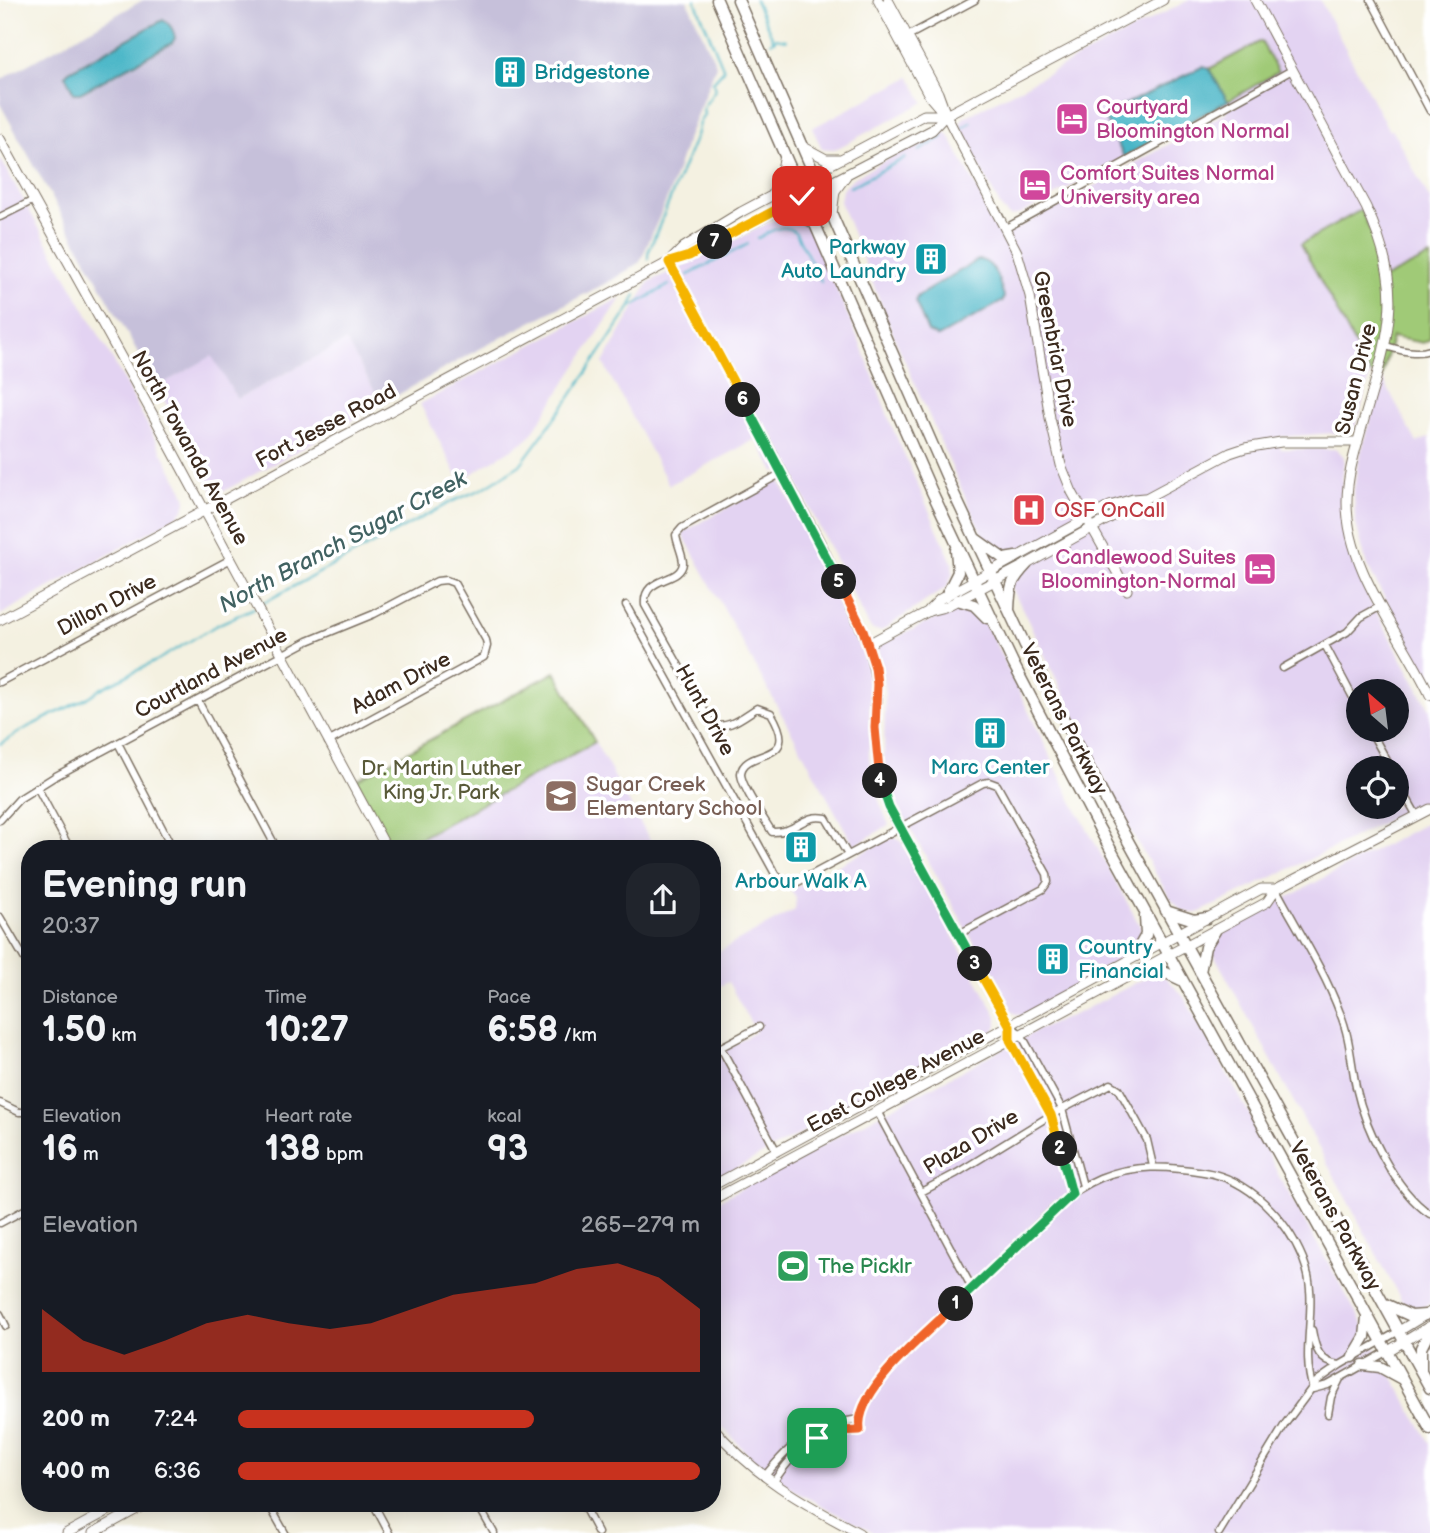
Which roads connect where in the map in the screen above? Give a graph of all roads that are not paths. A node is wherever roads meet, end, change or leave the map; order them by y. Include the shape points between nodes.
1 (717, 0) edge
2 (738, 0) edge
3 (878, 0) edge
4 (888, 0) edge
5 (975, 0) edge
6 (1163, 0) edge
7 (1255, 0) edge
8 (1371, 0) edge
9 (904, 38) junction
10 (1292, 70) junction
11 (1430, 111) edge
12 (946, 115) junction
13 (0, 139) edge
14 (802, 146) junction
15 (785, 156) junction
16 (842, 159) junction
17 (814, 174) junction
18 (848, 174) junction
19 (796, 182) junction
20 (820, 187) junction
21 (773, 195) junction
22 (802, 196) junction
23 (34, 200) junction
24 (775, 210) junction
25 (832, 216) junction
26 (0, 217) edge
27 (814, 224) junction
28 (1006, 228) junction
29 (669, 262) junction
30 (1386, 346) junction
31 (1430, 350) edge
32 (1358, 442) junction
33 (782, 473) junction
34 (1146, 498) junction
35 (205, 511) junction
36 (1087, 519) junction
37 (1093, 528) junction
38 (974, 538) junction
39 (955, 543) junction
40 (1016, 557) junction
41 (230, 559) junction
42 (1027, 564) junction
43 (992, 576) junction
44 (975, 585) junction
45 (1127, 590) dead end
46 (946, 596) junction
47 (957, 600) junction
48 (625, 605) dead end
49 (1381, 606) junction
50 (929, 611) junction
51 (1009, 612) junction
52 (0, 620) edge
53 (994, 625) junction
54 (869, 644) junction
55 (1325, 645) junction
56 (486, 652) joint
57 (282, 655) junction
58 (1283, 668) dead end
59 (0, 682) edge
60 (1346, 684) edge
61 (1430, 695) edge
62 (198, 701) junction
63 (328, 742) junction
64 (118, 743) junction
65 (37, 787) junction
66 (1409, 802) edge
67 (1430, 809) edge
68 (1417, 816) junction
69 (0, 820) edge
70 (900, 827) junction
71 (65, 840) edge
72 (168, 840) edge
73 (272, 840) edge
74 (382, 840) edge
75 (848, 855) junction
76 (1276, 889) junction
77 (1166, 911) junction
78 (1145, 913) junction
79 (0, 917) edge
80 (1207, 918) junction
81 (1215, 931) junction
82 (1179, 933) junction
83 (959, 934) junction
84 (1161, 942) junction
85 (1186, 946) junction
86 (21, 953) edge
87 (1135, 956) junction
88 (1169, 956) junction
89 (1140, 970) junction
90 (1200, 972) junction
91 (1182, 981) junction
92 (1010, 1026) junction
93 (759, 1027) dead end
94 (1021, 1034) junction
95 (1010, 1040) junction
96 (721, 1048) joint
97 (879, 1095) junction
98 (0, 1103) edge
99 (1062, 1109) junction
100 (877, 1111) junction
101 (21, 1112) edge
102 (1051, 1115) junction
103 (826, 1139) junction
104 (777, 1152) junction
105 (1153, 1166) junction
106 (721, 1181) edge
107 (1083, 1186) junction
108 (921, 1192) junction
109 (1072, 1194) junction
110 (721, 1195) edge
111 (21, 1212) edge
112 (1430, 1214) edge
113 (0, 1223) edge
114 (972, 1288) junction
115 (1382, 1302) junction
116 (0, 1314) edge
117 (1367, 1314) junction
118 (1429, 1321) edge
119 (1311, 1324) junction
120 (6, 1326) dead end
121 (1401, 1336) junction
122 (1385, 1347) junction
123 (1353, 1357) junction
124 (1340, 1365) junction
125 (1363, 1365) junction
126 (1421, 1372) junction
127 (1340, 1378) junction
128 (1403, 1380) junction
129 (1430, 1388) edge
130 (1313, 1389) junction
131 (1328, 1414) dead end
132 (860, 1419) junction
133 (1430, 1429) edge
134 (721, 1438) edge
135 (764, 1477) junction
136 (773, 1483) junction
137 (106, 1512) edge
138 (132, 1512) edge
139 (273, 1512) edge
140 (378, 1512) edge
141 (482, 1512) edge
142 (588, 1512) edge
143 (67, 1533) edge
144 (93, 1533) edge
145 (285, 1533) edge
146 (389, 1533) edge
147 (494, 1533) edge
148 (598, 1533) edge
149 (859, 1533) edge
150 (1219, 1533) edge

1 - 15 highway, Veterans Parkway
2 - 14 highway, Veterans Parkway
3 - 9 main road, Greenbriar Drive
4 - 9 main road, Greenbriar Drive
5 - 9 street
6 - 12 main road, Fort Jesse Road
7 - 10 main road, Susan Drive
8 - 11 street
9 - 12 main road, Greenbriar Drive via 930,97
10 - 28 street
10 - 30 main road, Susan Drive via 1366,207 1383,248 1391,290
12 - 16 main road, Fort Jesse Road via 924,115
12 - 18 main road, Fort Jesse Road via 932,130
12 - 28 main road, Greenbriar Drive
13 - 23 main road, North Towanda Avenue
14 - 16 main road via 825,159
14 - 17 highway, Veterans Parkway
15 - 19 highway, Veterans Parkway
15 - 21 main road
16 - 17 main road, Fort Jesse Road
17 - 19 main road, Fort Jesse Road
17 - 20 highway, Veterans Parkway
18 - 20 main road, Fort Jesse Road
18 - 25 main road via 835,191
19 - 21 main road, Fort Jesse Road
19 - 22 highway, Veterans Parkway
20 - 22 main road, Fort Jesse Road
20 - 25 highway, Veterans Parkway
21 - 29 main road, Fort Jesse Road via 684,247
22 - 24 main road, Fort Jesse Road
22 - 27 highway, Veterans Parkway
23 - 26 street
23 - 35 main road, North Towanda Avenue
24 - 27 main road via 792,211
24 - 29 main road, Fort Jesse Road
25 - 38 highway, Veterans Parkway
27 - 39 highway, Veterans Parkway
28 - 36 main road, Greenbriar Drive via 1026,277 1057,452
29 - 33 main road
29 - 35 main road, Fort Jesse Road
30 - 31 street via 1410,352
30 - 32 main road, Susan Drive
32 - 34 main road via 1281,442 1245,448
32 - 49 main road, Susan Drive via 1348,486 1348,521 1357,556
33 - 54 main road
33 - 75 street via 682,528 676,535 683,562 679,571 648,588 645,605 711,723 725,726 757,708 771,713 780,729 782,739 777,748 744,766 741,774 772,832 785,832 814,816 826,818
34 - 36 main road via 1110,506
34 - 37 main road
35 - 41 main road, North Towanda Avenue
35 - 52 main road, Fort Jesse Road
36 - 37 main road, Greenbriar Drive
36 - 40 main road
37 - 42 main road
37 - 45 main road, Greenbriar Drive
38 - 40 highway via 1004,559
38 - 43 highway, Veterans Parkway
39 - 44 highway, Veterans Parkway
39 - 46 highway via 958,572
40 - 43 main road
41 - 57 main road, North Towanda Avenue
41 - 59 street, Dillon Drive
42 - 43 main road
42 - 51 highway via 1010,587
43 - 44 main road
43 - 51 highway, Veterans Parkway
44 - 46 main road
44 - 47 main road
44 - 53 highway, Veterans Parkway
46 - 50 main road
47 - 50 main road
47 - 53 highway via 974,605
48 - 75 street, Hunt Drive via 783,883 797,882
49 - 55 street
49 - 61 main road, Susan Drive
50 - 54 main road
51 - 77 highway, Veterans Parkway
53 - 78 highway, Veterans Parkway
54 - 70 main road via 877,684 880,782
55 - 58 street
55 - 60 street
56 - 57 street, Courtland Avenue via 486,640 458,587 451,581 437,581
56 - 63 street, Adam Drive via 480,660
57 - 62 street, Courtland Avenue
57 - 63 main road, North Towanda Avenue
62 - 64 street, Courtland Avenue
62 - 73 street
63 - 74 main road, North Towanda Avenue
64 - 65 street, Courtland Avenue
64 - 72 street
65 - 69 street, Courtland Avenue
65 - 71 street
66 - 68 street
67 - 68 main road, East College Avenue
68 - 76 main road, East College Avenue
70 - 75 street, Hunt Drive
70 - 83 main road
70 - 83 street, Hunt Drive via 992,782 1046,873 1048,882 1043,889
76 - 80 main road, East College Avenue via 1261,889
76 - 81 main road, East College Avenue via 1267,902
76 - 112 street via 1339,1010 1368,1124 1391,1170 1416,1205
77 - 80 highway via 1194,920
77 - 82 highway, Veterans Parkway
78 - 84 highway, Veterans Parkway
78 - 87 highway via 1146,935
79 - 86 street
80 - 82 main road, East College Avenue
81 - 85 main road, East College Avenue
81 - 90 highway via 1205,947
82 - 84 main road, East College Avenue
82 - 85 highway, Veterans Parkway
83 - 92 main road
84 - 87 main road, East College Avenue
84 - 88 highway, Veterans Parkway
85 - 88 main road, East College Avenue
85 - 90 highway, Veterans Parkway
87 - 92 main road, East College Avenue
88 - 89 main road, East College Avenue
88 - 91 highway, Veterans Parkway
89 - 91 highway via 1162,971
89 - 94 main road, East College Avenue
90 - 115 highway, Veterans Parkway
91 - 117 highway, Veterans Parkway
92 - 94 street
92 - 95 street
92 - 97 main road, East College Avenue
93 - 96 street
94 - 95 main road, East College Avenue
94 - 99 street
95 - 100 main road, East College Avenue
95 - 102 street
96 - 104 street
97 - 103 main road via 874,1108
97 - 104 main road, East College Avenue
98 - 101 street
99 - 102 street, Plaza Drive
99 - 105 street, Plaza Drive via 1115,1085 1147,1140
99 - 107 street
100 - 103 main road, East College Avenue
100 - 108 street
102 - 108 street, Plaza Drive
102 - 109 street
103 - 110 main road, East College Avenue
104 - 106 main road, East College Avenue
105 - 107 street via 1107,1175
105 - 119 street via 1223,1176 1268,1207 1304,1261
107 - 109 street
108 - 114 street
109 - 114 street
111 - 113 street
114 - 132 street via 892,1366 871,1393
115 - 118 highway
115 - 121 highway, Veterans Parkway
116 - 120 street
117 - 122 highway, Veterans Parkway
117 - 123 highway via 1365,1337
118 - 121 main road
118 - 126 highway via 1421,1348
119 - 124 street via 1319,1355
119 - 130 street via 1307,1373
121 - 122 main road
121 - 126 highway, Veterans Parkway
122 - 123 street
122 - 125 street
122 - 128 highway, Veterans Parkway
123 - 124 street
124 - 130 street
125 - 127 street
125 - 128 highway via 1380,1367
126 - 129 highway, Veterans Parkway
127 - 130 street
127 - 131 street
128 - 133 highway, Veterans Parkway
130 - 150 street via 1299,1402
132 - 135 street via 813,1430 788,1448
132 - 136 street via 860,1430 828,1434 810,1442 788,1461
134 - 135 main road
135 - 136 main road
136 - 149 main road
137 - 143 main road
138 - 144 main road
139 - 145 street
140 - 146 street
141 - 147 street
142 - 148 street

